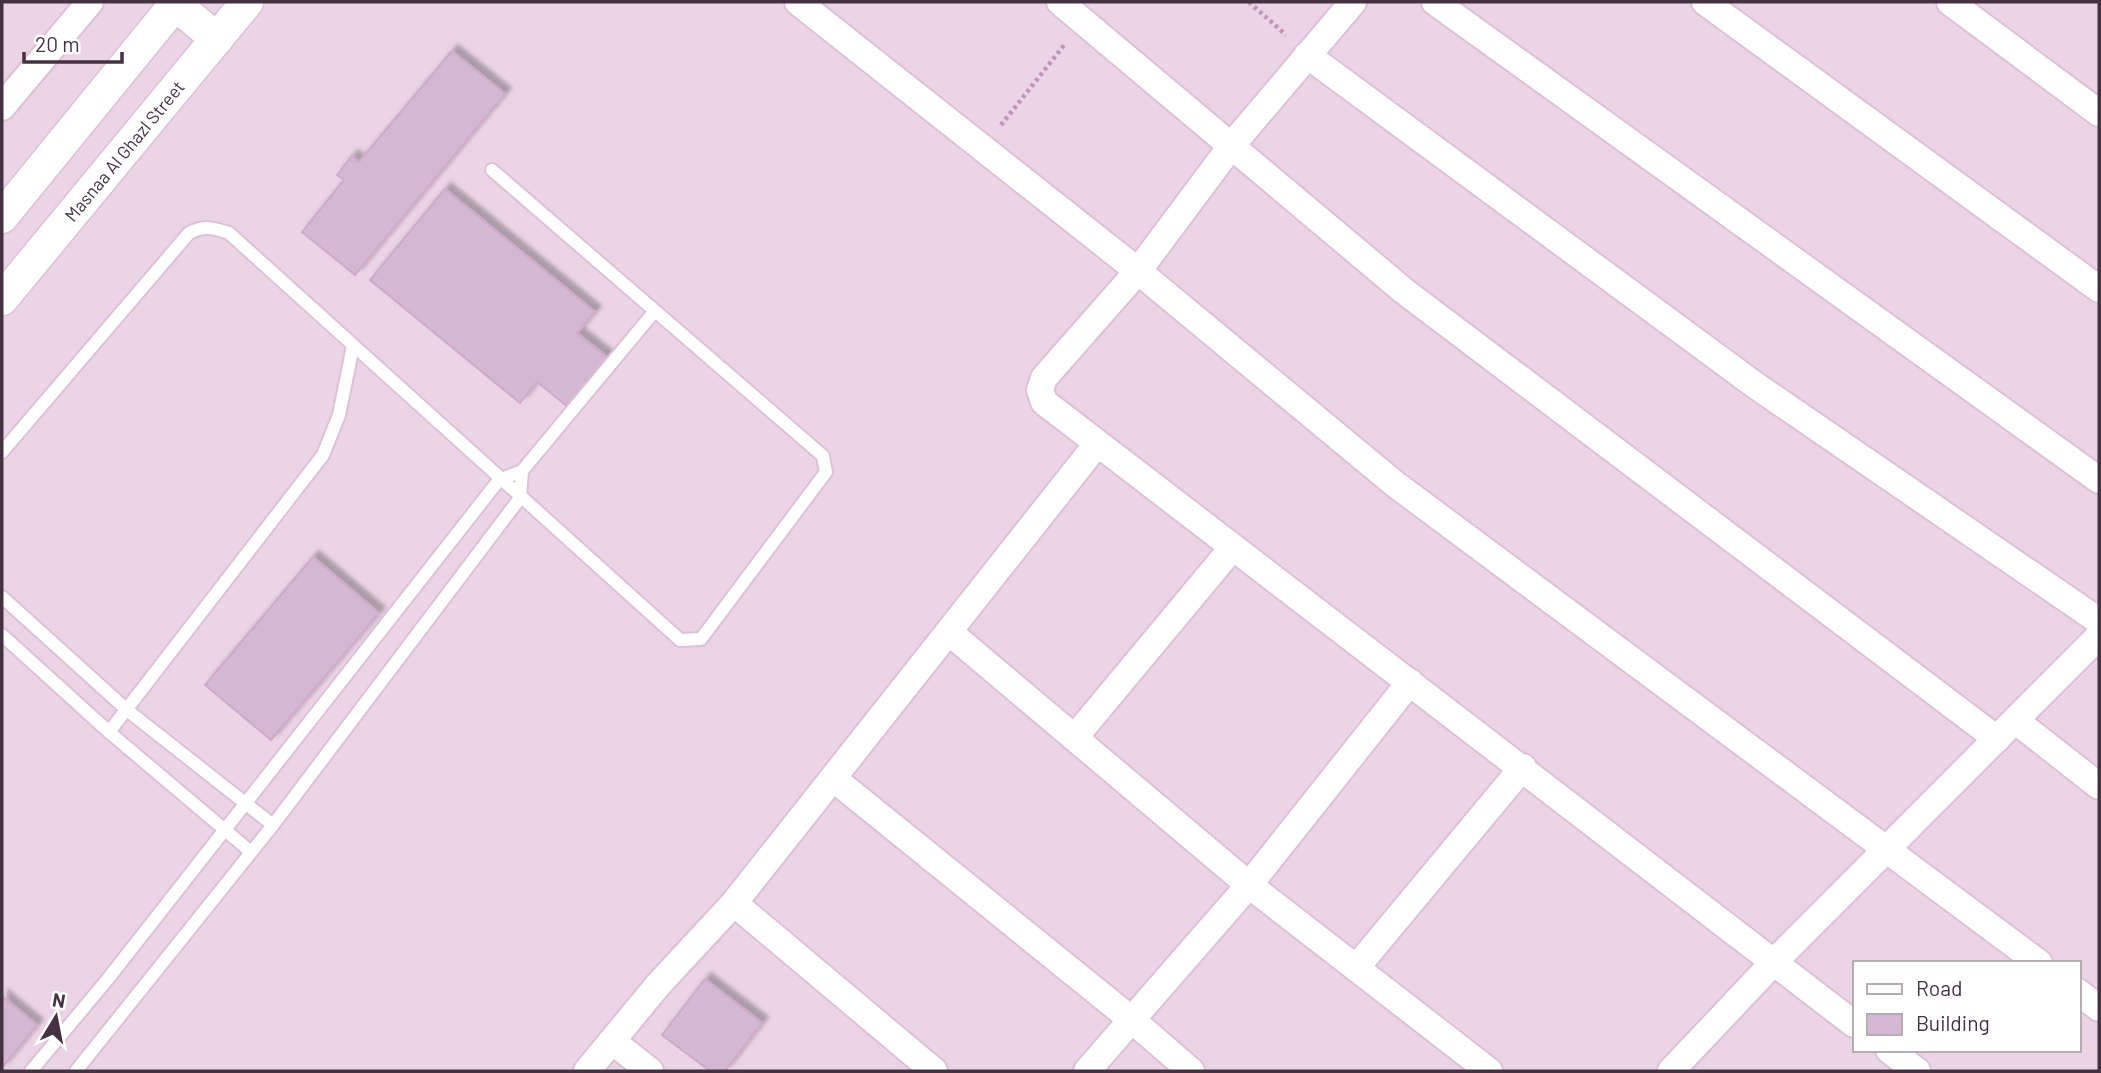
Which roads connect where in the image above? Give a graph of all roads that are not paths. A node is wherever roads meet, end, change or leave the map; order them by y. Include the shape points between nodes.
1 (90, 2) edge
2 (247, 2) edge
3 (798, 2) edge
4 (1060, 2) edge
5 (1353, 2) edge
6 (1435, 2) edge
7 (1705, 2) edge
8 (1950, 2) edge
9 (176, 3) edge
10 (217, 39) junction
11 (1307, 55) junction
12 (2, 107) edge
13 (2099, 113) edge
14 (1232, 145) junction
15 (492, 170) dead end
16 (2, 217) edge
17 (1138, 271) junction
18 (2099, 289) edge
19 (2, 299) edge
20 (654, 312) junction
21 (353, 346) junction
22 (1097, 444) junction
23 (2, 452) edge
24 (522, 471) junction
25 (499, 480) junction
26 (2099, 480) edge
27 (520, 498) junction
28 (1233, 547) junction
29 (2, 597) edge
30 (2099, 621) edge
31 (949, 632) junction
32 (2, 635) edge
33 (2099, 636) edge
34 (1410, 682) junction
35 (127, 710) junction
36 (2006, 730) junction
37 (109, 732) junction
38 (1075, 737) junction
39 (1523, 767) junction
40 (834, 779) junction
41 (2099, 786) edge
42 (247, 803) junction
43 (273, 825) junction
44 (226, 829) junction
45 (1889, 849) junction
46 (251, 852) junction
47 (1249, 886) junction
48 (734, 903) junction
49 (2036, 961) edge
50 (1774, 962) junction
51 (1356, 968) junction
52 (2080, 994) edge
53 (2099, 1008) edge
54 (1132, 1020) junction
55 (1853, 1023) edge
56 (612, 1041) junction
57 (1892, 1052) edge
58 (31, 1071) edge
59 (76, 1071) edge
60 (587, 1071) edge
61 (650, 1071) edge
62 (934, 1071) edge
63 (1087, 1071) edge
64 (1191, 1071) edge
65 (1489, 1071) edge
66 (1671, 1071) edge
67 (1917, 1071) edge

1 - 12 street
2 - 10 street, Masnaa Al Ghazl Street
3 - 17 street
4 - 14 street
5 - 11 street
6 - 26 street
7 - 18 street
8 - 13 street
9 - 10 street
9 - 16 street
10 - 19 street, Masnaa Al Ghazl Street
11 - 14 street
11 - 30 street via 1755,385
14 - 17 street
14 - 36 street via 1404,291
15 - 20 lane
17 - 22 street via 1044,378 1040,390 1044,402
17 - 45 street via 1395,484
20 - 24 lane
20 - 27 lane via 823,456 826,472 701,639 691,642 680,640
21 - 23 lane via 229,233 201,227 189,233
21 - 25 lane
21 - 35 lane via 339,415 323,455
22 - 28 street
22 - 31 street
24 - 25 lane
24 - 27 lane
25 - 27 lane
25 - 42 lane
27 - 43 lane
28 - 34 street
28 - 38 street
29 - 35 lane
31 - 38 street
31 - 40 street
32 - 37 lane
33 - 36 street
34 - 39 street
34 - 47 street
35 - 37 lane
35 - 42 lane
36 - 41 street
36 - 45 street
37 - 44 lane
38 - 47 street
39 - 50 street
39 - 51 street
40 - 48 street
40 - 54 street
42 - 43 lane
42 - 44 lane
43 - 46 lane
44 - 46 lane
44 - 58 lane
45 - 49 street
45 - 50 street
46 - 59 lane
47 - 51 street
47 - 54 street
48 - 56 street
48 - 62 street
50 - 55 street
50 - 66 street
51 - 65 street
52 - 53 street
54 - 63 street
54 - 64 street
56 - 60 street
56 - 61 street
57 - 67 street

